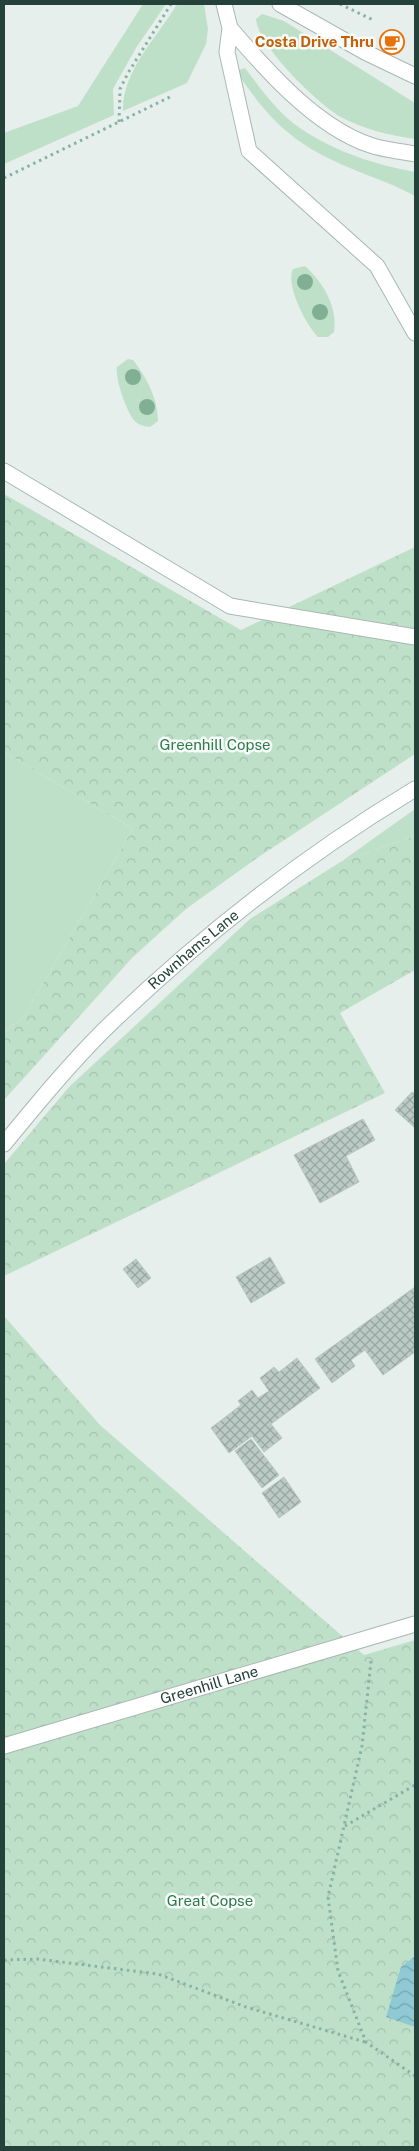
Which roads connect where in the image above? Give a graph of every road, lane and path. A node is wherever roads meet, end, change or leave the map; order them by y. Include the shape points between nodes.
1 (171, 4) edge
2 (224, 4) edge
3 (280, 4) edge
4 (340, 4) edge
5 (374, 20) dead end
6 (230, 28) junction
7 (415, 76) edge
8 (172, 96) dead end
9 (119, 122) junction
10 (415, 154) edge
11 (4, 178) edge
12 (415, 333) edge
13 (4, 471) edge
14 (415, 637) edge
15 (415, 789) edge
16 (4, 1144) edge
17 (415, 1624) edge
18 (374, 1636) junction
19 (4, 1746) edge
20 (415, 1784) edge
21 (344, 1826) junction
22 (4, 1960) edge
23 (366, 2042) junction
24 (415, 2076) edge

1 - 9 path via 120,89
2 - 6 street
3 - 7 street
4 - 5 path
6 - 10 street via 319,119 370,145
6 - 12 street via 227,52 249,151 377,266
8 - 9 path
9 - 11 path
13 - 14 street via 230,606
15 - 16 street, Rownhams Lane via 325,846 203,940 104,1031
17 - 18 street, Greenhill Lane
18 - 19 street, Greenhill Lane
18 - 21 path via 362,1746
20 - 21 path
21 - 23 path via 328,1897 338,1971
22 - 23 path via 37,1959 158,1974 246,2007
23 - 24 path

